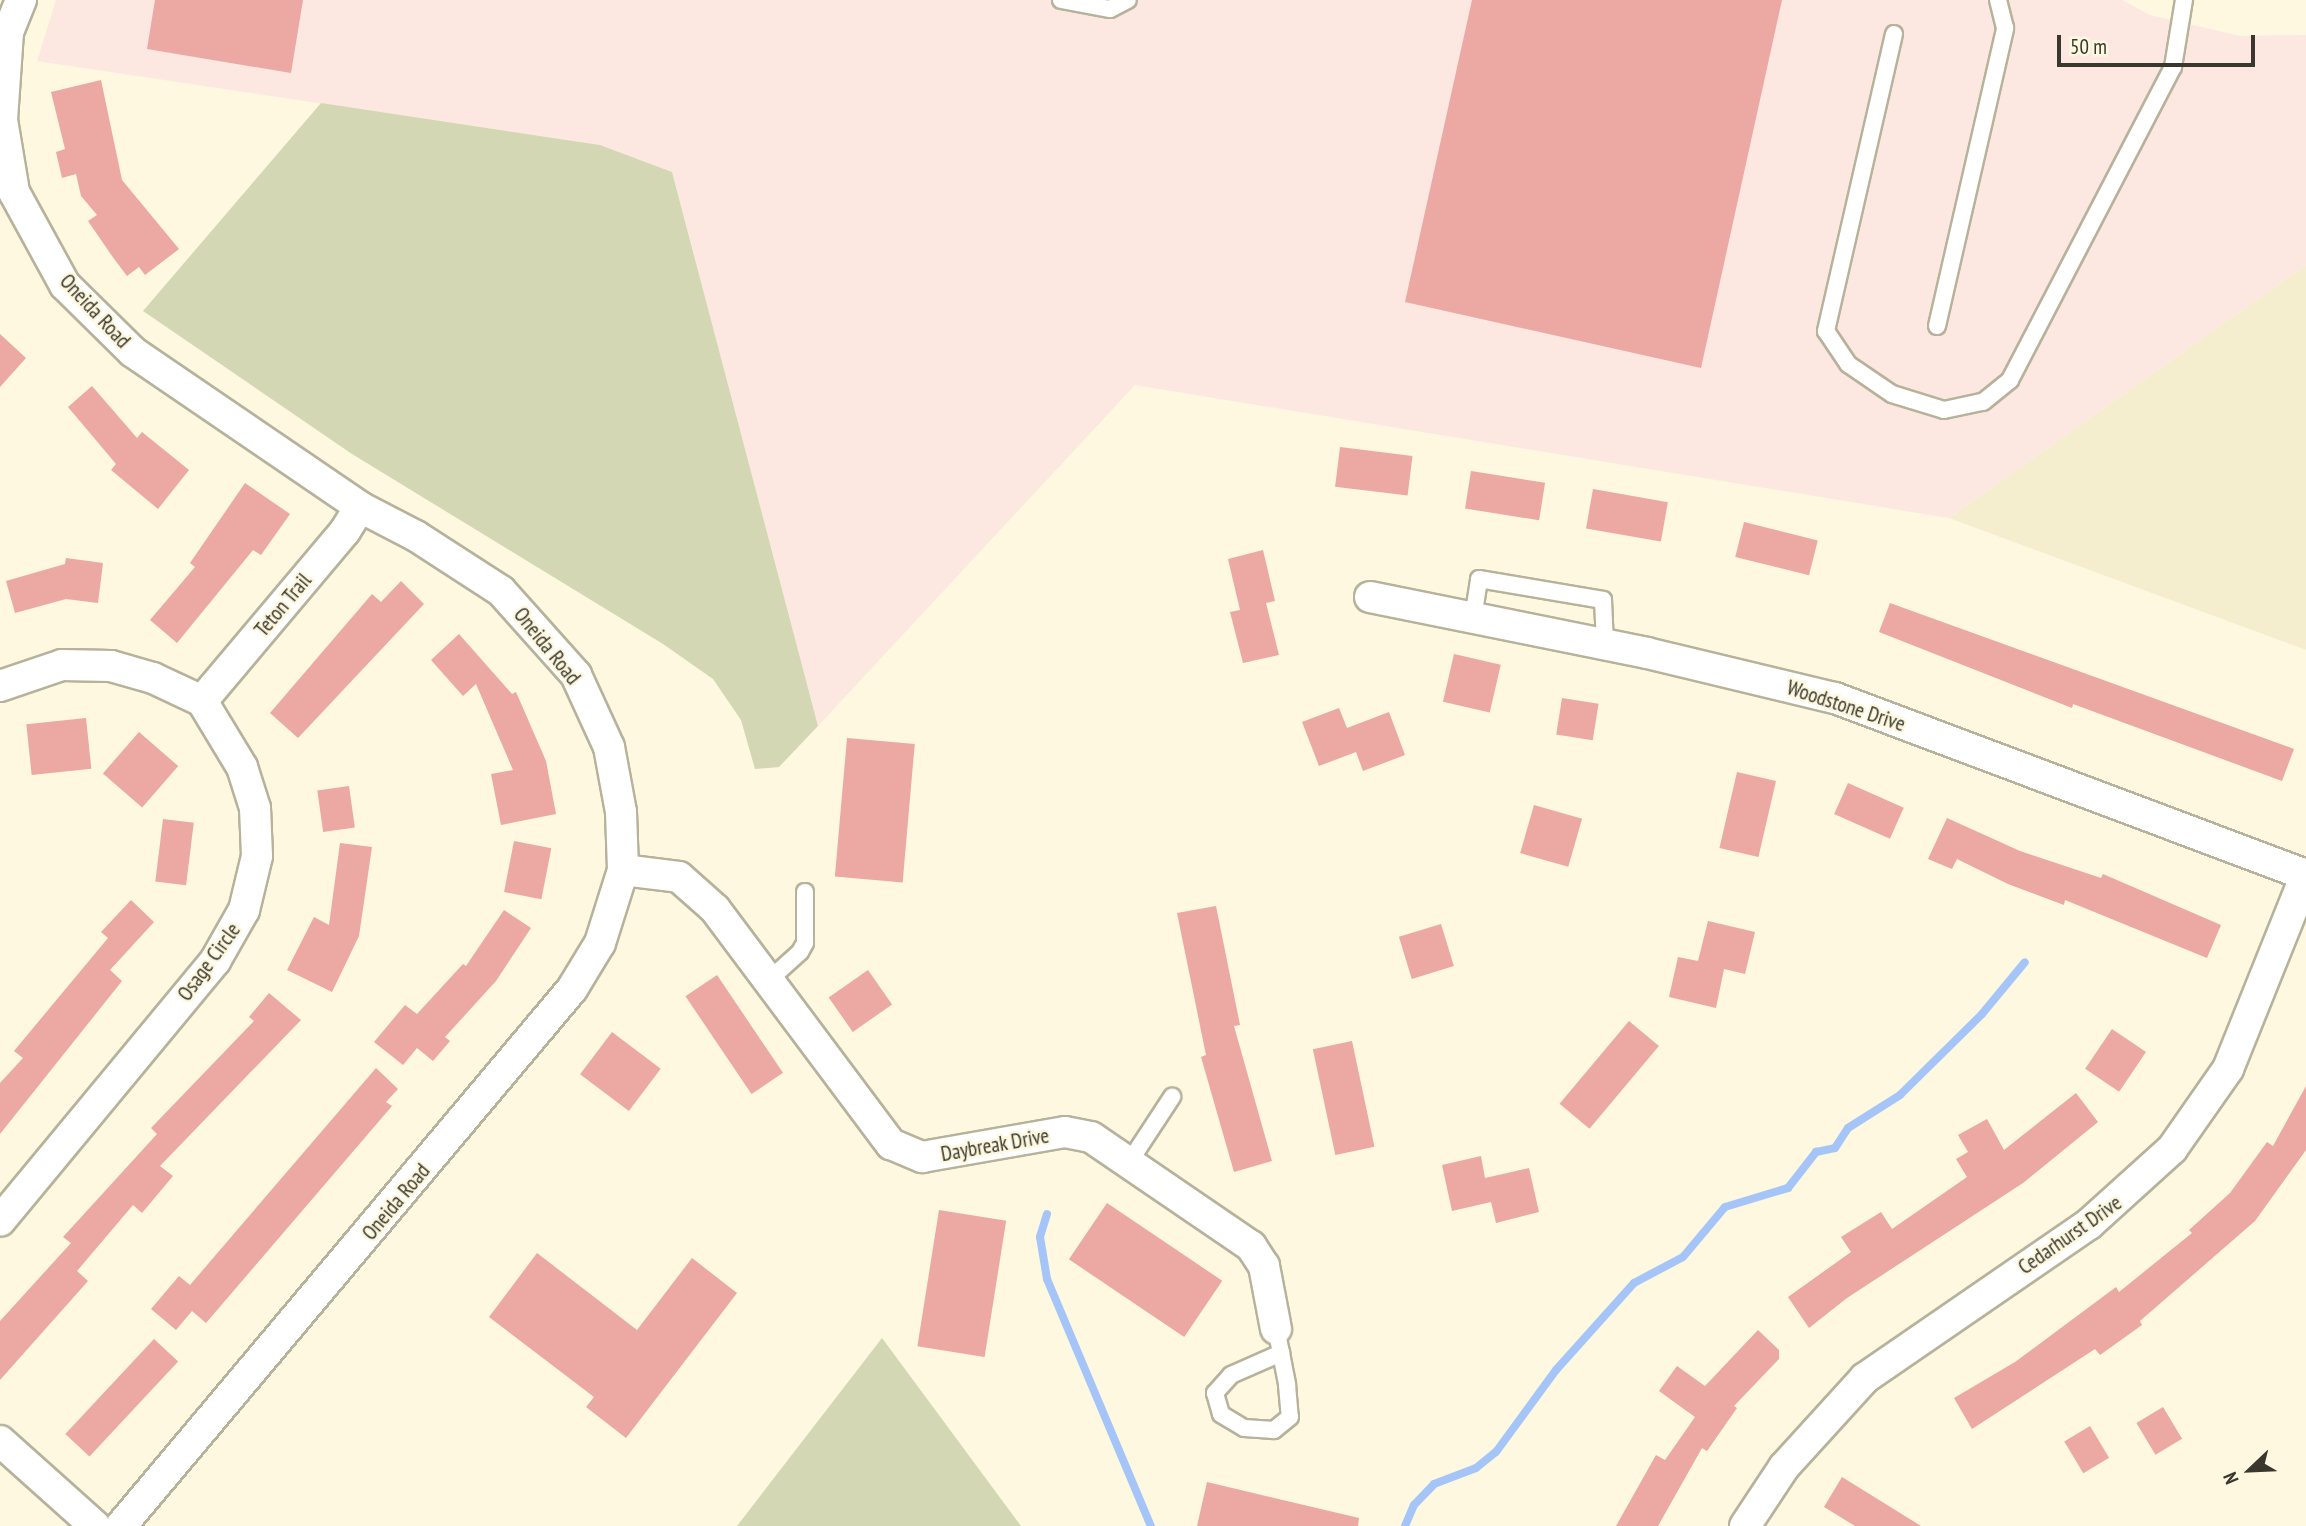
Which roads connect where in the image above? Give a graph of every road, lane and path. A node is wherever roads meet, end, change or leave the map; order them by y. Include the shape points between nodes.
1 (21, 0) edge
2 (1061, 0) edge
3 (1128, 0) edge
4 (1998, 0) edge
5 (2184, 0) edge
6 (1894, 34) dead end
7 (2, 78) edge
8 (6, 182) edge
9 (1937, 326) dead end
10 (360, 506) junction
11 (1370, 597) dead end
12 (1473, 618) junction
13 (1605, 644) junction
14 (0, 686) edge
15 (202, 701) junction
16 (623, 870) junction
17 (2306, 875) edge
18 (805, 892) dead end
19 (769, 981) junction
20 (1172, 1097) dead end
21 (1130, 1161) junction
22 (0, 1221) edge
23 (1279, 1341) junction
24 (0, 1441) edge
25 (95, 1526) edge
26 (121, 1526) edge
27 (1745, 1526) edge

1 - 7 street, Oneida Road via 8,32
2 - 3 lane via 1110,9
4 - 9 lane via 2004,28
5 - 6 lane via 2173,67 2010,380 1983,402 1944,410 1892,394 1848,364 1826,331
7 - 8 street, Oneida Road
8 - 10 street, Oneida Road via 65,285 133,352
10 - 15 street, Teton Trail via 345,531
10 - 16 street, Oneida Road via 501,591 576,675 608,747 621,812
11 - 12 street, Woodstone Drive
12 - 13 street, Woodstone Drive
12 - 13 lane via 1479,579 1604,600
13 - 17 street, Woodstone Drive via 1835,698
14 - 15 street via 62,666 111,666 153,678
15 - 22 street, Osage Circle via 236,755 255,808 257,856 244,910 215,961
16 - 19 street, Daybreak Drive via 679,877 715,909
16 - 26 street, Oneida Road via 600,943 572,989
17 - 27 street, Cedarhurst Drive via 2228,1069 2172,1149 2089,1224 1865,1378 1784,1467
18 - 19 lane via 805,943
19 - 21 street, Daybreak Drive via 884,1137 905,1153 932,1157 1065,1132 1091,1137
20 - 21 lane
21 - 23 street, Daybreak Drive via 1258,1253
23 - 23 lane via 1290,1417 1274,1430 1244,1428 1221,1414 1216,1393 1231,1375
24 - 25 street

